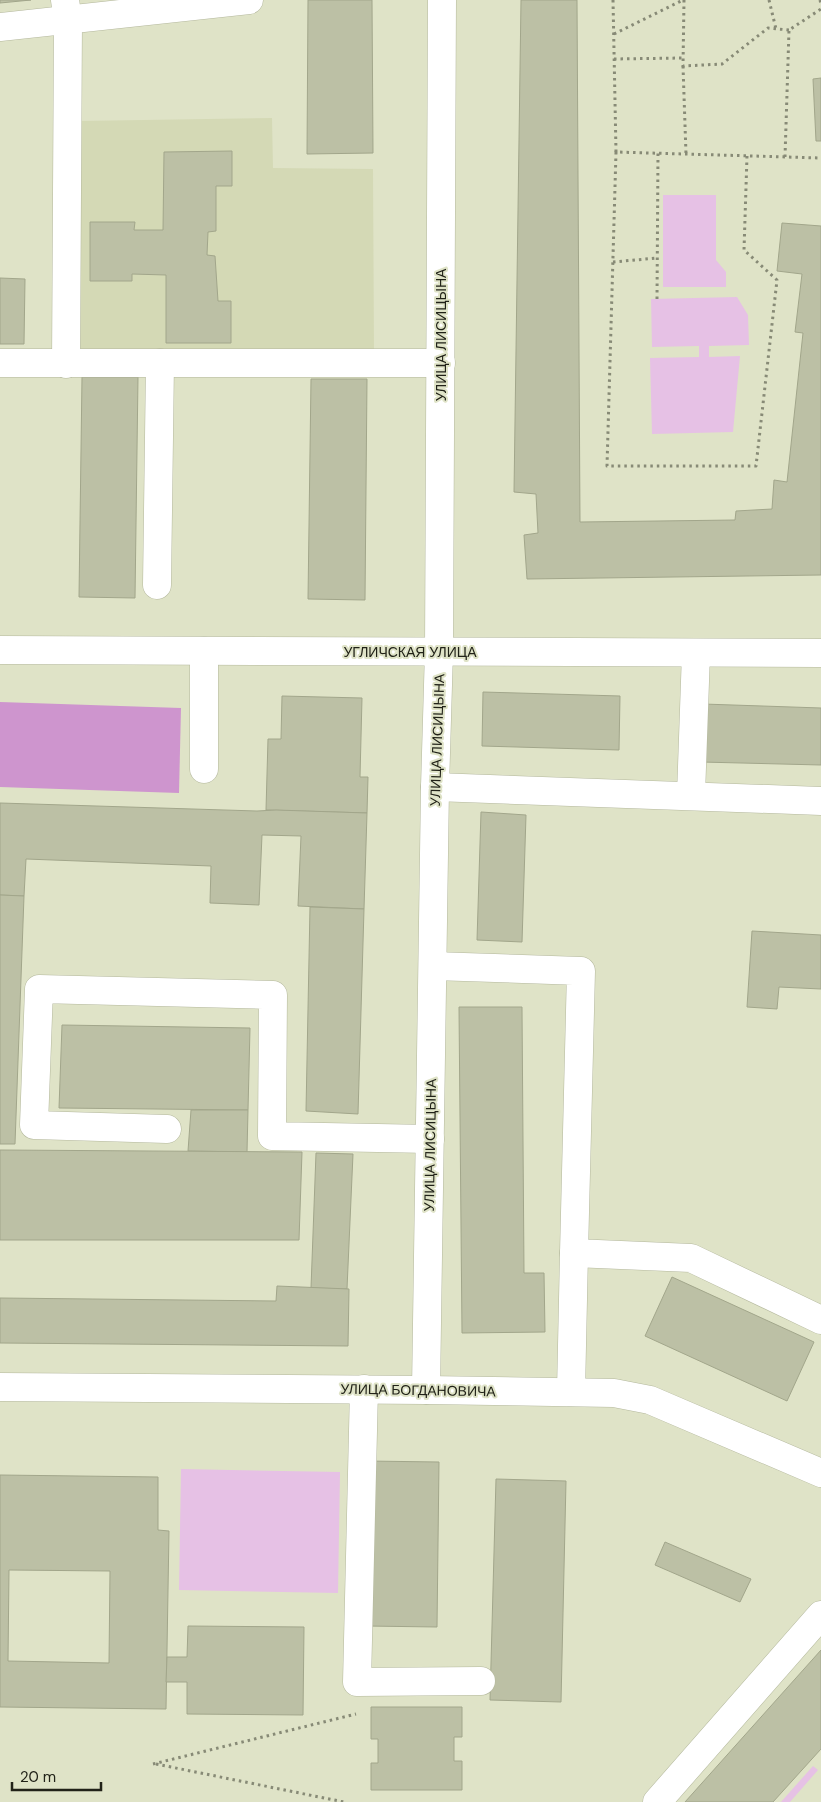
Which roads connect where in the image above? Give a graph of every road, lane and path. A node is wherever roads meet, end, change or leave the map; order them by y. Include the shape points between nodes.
1 (249, 0) edge
2 (442, 0) edge
3 (613, 0) edge
4 (683, 0) edge
5 (769, 0) edge
6 (820, 0) edge
7 (821, 4) edge
8 (67, 10) edge
9 (821, 10) edge
10 (0, 28) edge
11 (776, 29) junction
12 (789, 30) junction
13 (614, 34) junction
14 (683, 58) junction
15 (614, 59) junction
16 (683, 66) junction
17 (616, 152) junction
18 (658, 153) junction
19 (686, 154) junction
20 (747, 156) junction
21 (785, 157) junction
22 (821, 158) edge
23 (657, 258) junction
24 (613, 262) junction
25 (656, 299) dead end
26 (0, 363) edge
27 (160, 363) junction
28 (441, 363) junction
29 (66, 364) junction
30 (157, 585) dead end
31 (0, 650) edge
32 (204, 651) junction
33 (440, 651) junction
34 (696, 653) junction
35 (821, 653) edge
36 (204, 769) dead end
37 (435, 787) junction
38 (691, 796) junction
39 (821, 801) edge
40 (433, 966) junction
41 (167, 1129) dead end
42 (430, 1139) junction
43 (574, 1253) junction
44 (821, 1320) edge
45 (0, 1387) edge
46 (364, 1389) junction
47 (426, 1390) junction
48 (571, 1392) junction
49 (821, 1473) edge
50 (821, 1615) edge
51 (481, 1681) dead end
52 (356, 1714) dead end
53 (344, 1802) edge
54 (657, 1802) edge

1 - 8 street
2 - 28 street, УЛИЦА ЛИСИЦЫНА
3 - 13 path
4 - 13 path
4 - 14 path
5 - 11 path
6 - 7 path
8 - 10 street
8 - 29 street
9 - 12 path
11 - 12 path
11 - 16 path via 768,28 722,64
12 - 21 path
13 - 15 path
14 - 15 path
14 - 16 path
15 - 17 path
16 - 19 path
17 - 18 path
17 - 24 path
18 - 19 path
18 - 23 path
19 - 20 path
20 - 21 path
20 - 24 path via 744,250 777,280 756,466 608,466
21 - 22 path
23 - 24 path
23 - 25 path
26 - 29 street
27 - 28 street
27 - 29 street
27 - 30 street
28 - 33 street, УЛИЦА ЛИСИЦЫНА
31 - 32 street, УГЛИЧСКАЯ УЛИЦА
32 - 33 street, УГЛИЧСКАЯ УЛИЦА
32 - 36 street
33 - 34 street, УГЛИЧСКАЯ УЛИЦА
33 - 37 street, УЛИЦА ЛИСИЦЫНА
34 - 35 street, УГЛИЧСКАЯ УЛИЦА
34 - 38 street
37 - 38 street
37 - 40 street, УЛИЦА ЛИСИЦЫНА
38 - 39 street
40 - 42 street, УЛИЦА ЛИСИЦЫНА
40 - 43 street via 581,971
41 - 42 street via 34,1125 39,990 273,995 272,1136
42 - 47 street, УЛИЦА ЛИСИЦЫНА
43 - 44 street via 691,1258
43 - 48 street
45 - 46 street, УЛИЦА БОГДАНОВИЧА
46 - 47 street, УЛИЦА БОГДАНОВИЧА
46 - 51 street via 357,1682
47 - 48 street, УЛИЦА БОГДАНОВИЧА
48 - 49 street, УЛИЦА БОГДАНОВИЧА via 614,1393 650,1400
50 - 54 street
52 - 53 path via 153,1764

